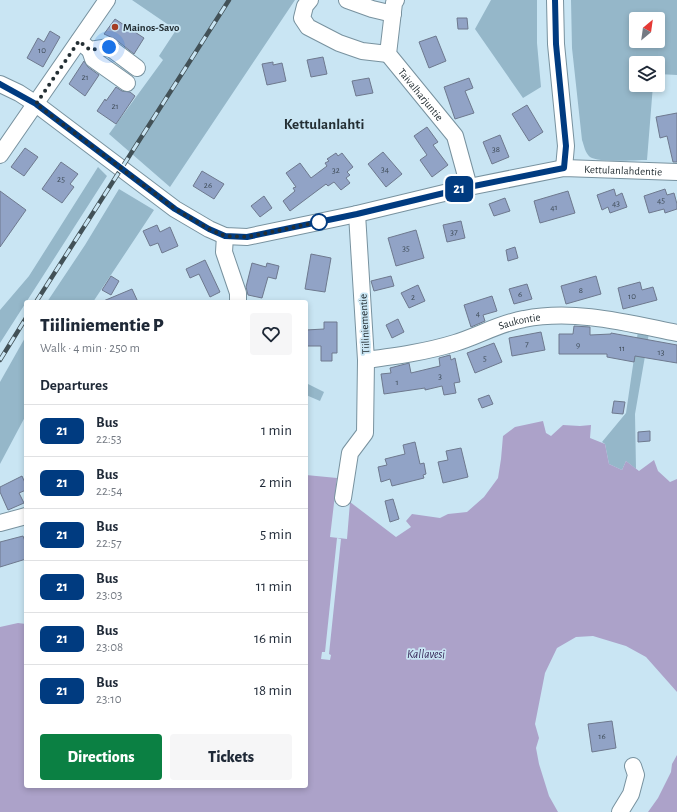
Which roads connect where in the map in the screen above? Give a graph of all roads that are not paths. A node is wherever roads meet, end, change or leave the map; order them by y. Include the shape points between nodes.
1 (107, 0) edge
2 (310, 0) edge
3 (348, 0) edge
4 (555, 0) edge
5 (394, 7) edge
6 (85, 46) junction
7 (388, 54) junction
8 (137, 68) dead end
9 (127, 83) dead end
10 (0, 84) edge
11 (36, 104) junction
12 (0, 155) edge
13 (564, 168) junction
14 (677, 172) edge
15 (469, 187) junction
16 (357, 214) junction
17 (225, 236) junction
18 (238, 300) edge
19 (677, 333) edge
20 (366, 360) junction
21 (343, 498) dead end
22 (24, 517) edge
23 (0, 523) edge
24 (633, 766) dead end
25 (620, 812) edge

1 - 6 street
2 - 7 street via 305,6 302,18 308,27 338,43 362,51
3 - 5 street via 372,9
4 - 13 street via 556,44 566,146
5 - 7 street
6 - 8 street via 109,47
6 - 9 street via 93,59
6 - 11 street
7 - 15 street, Taivalharjuntie via 455,136
10 - 11 street, Kettulanlahdentie
11 - 12 street
11 - 17 street, Kettulanlahdentie via 175,209
13 - 14 street, Kettulanlahdentie
13 - 15 street, Kettulanlahdentie
15 - 16 street, Kettulanlahdentie
16 - 17 street, Kettulanlahdentie via 247,237
16 - 20 street, Tiiliniementie
17 - 18 street via 224,252
19 - 20 street, Saukontie via 610,319 562,315 524,319 456,343 414,354
20 - 21 street, Tiiliniementie via 365,433 350,453
22 - 23 street
24 - 25 street via 636,775 631,794

